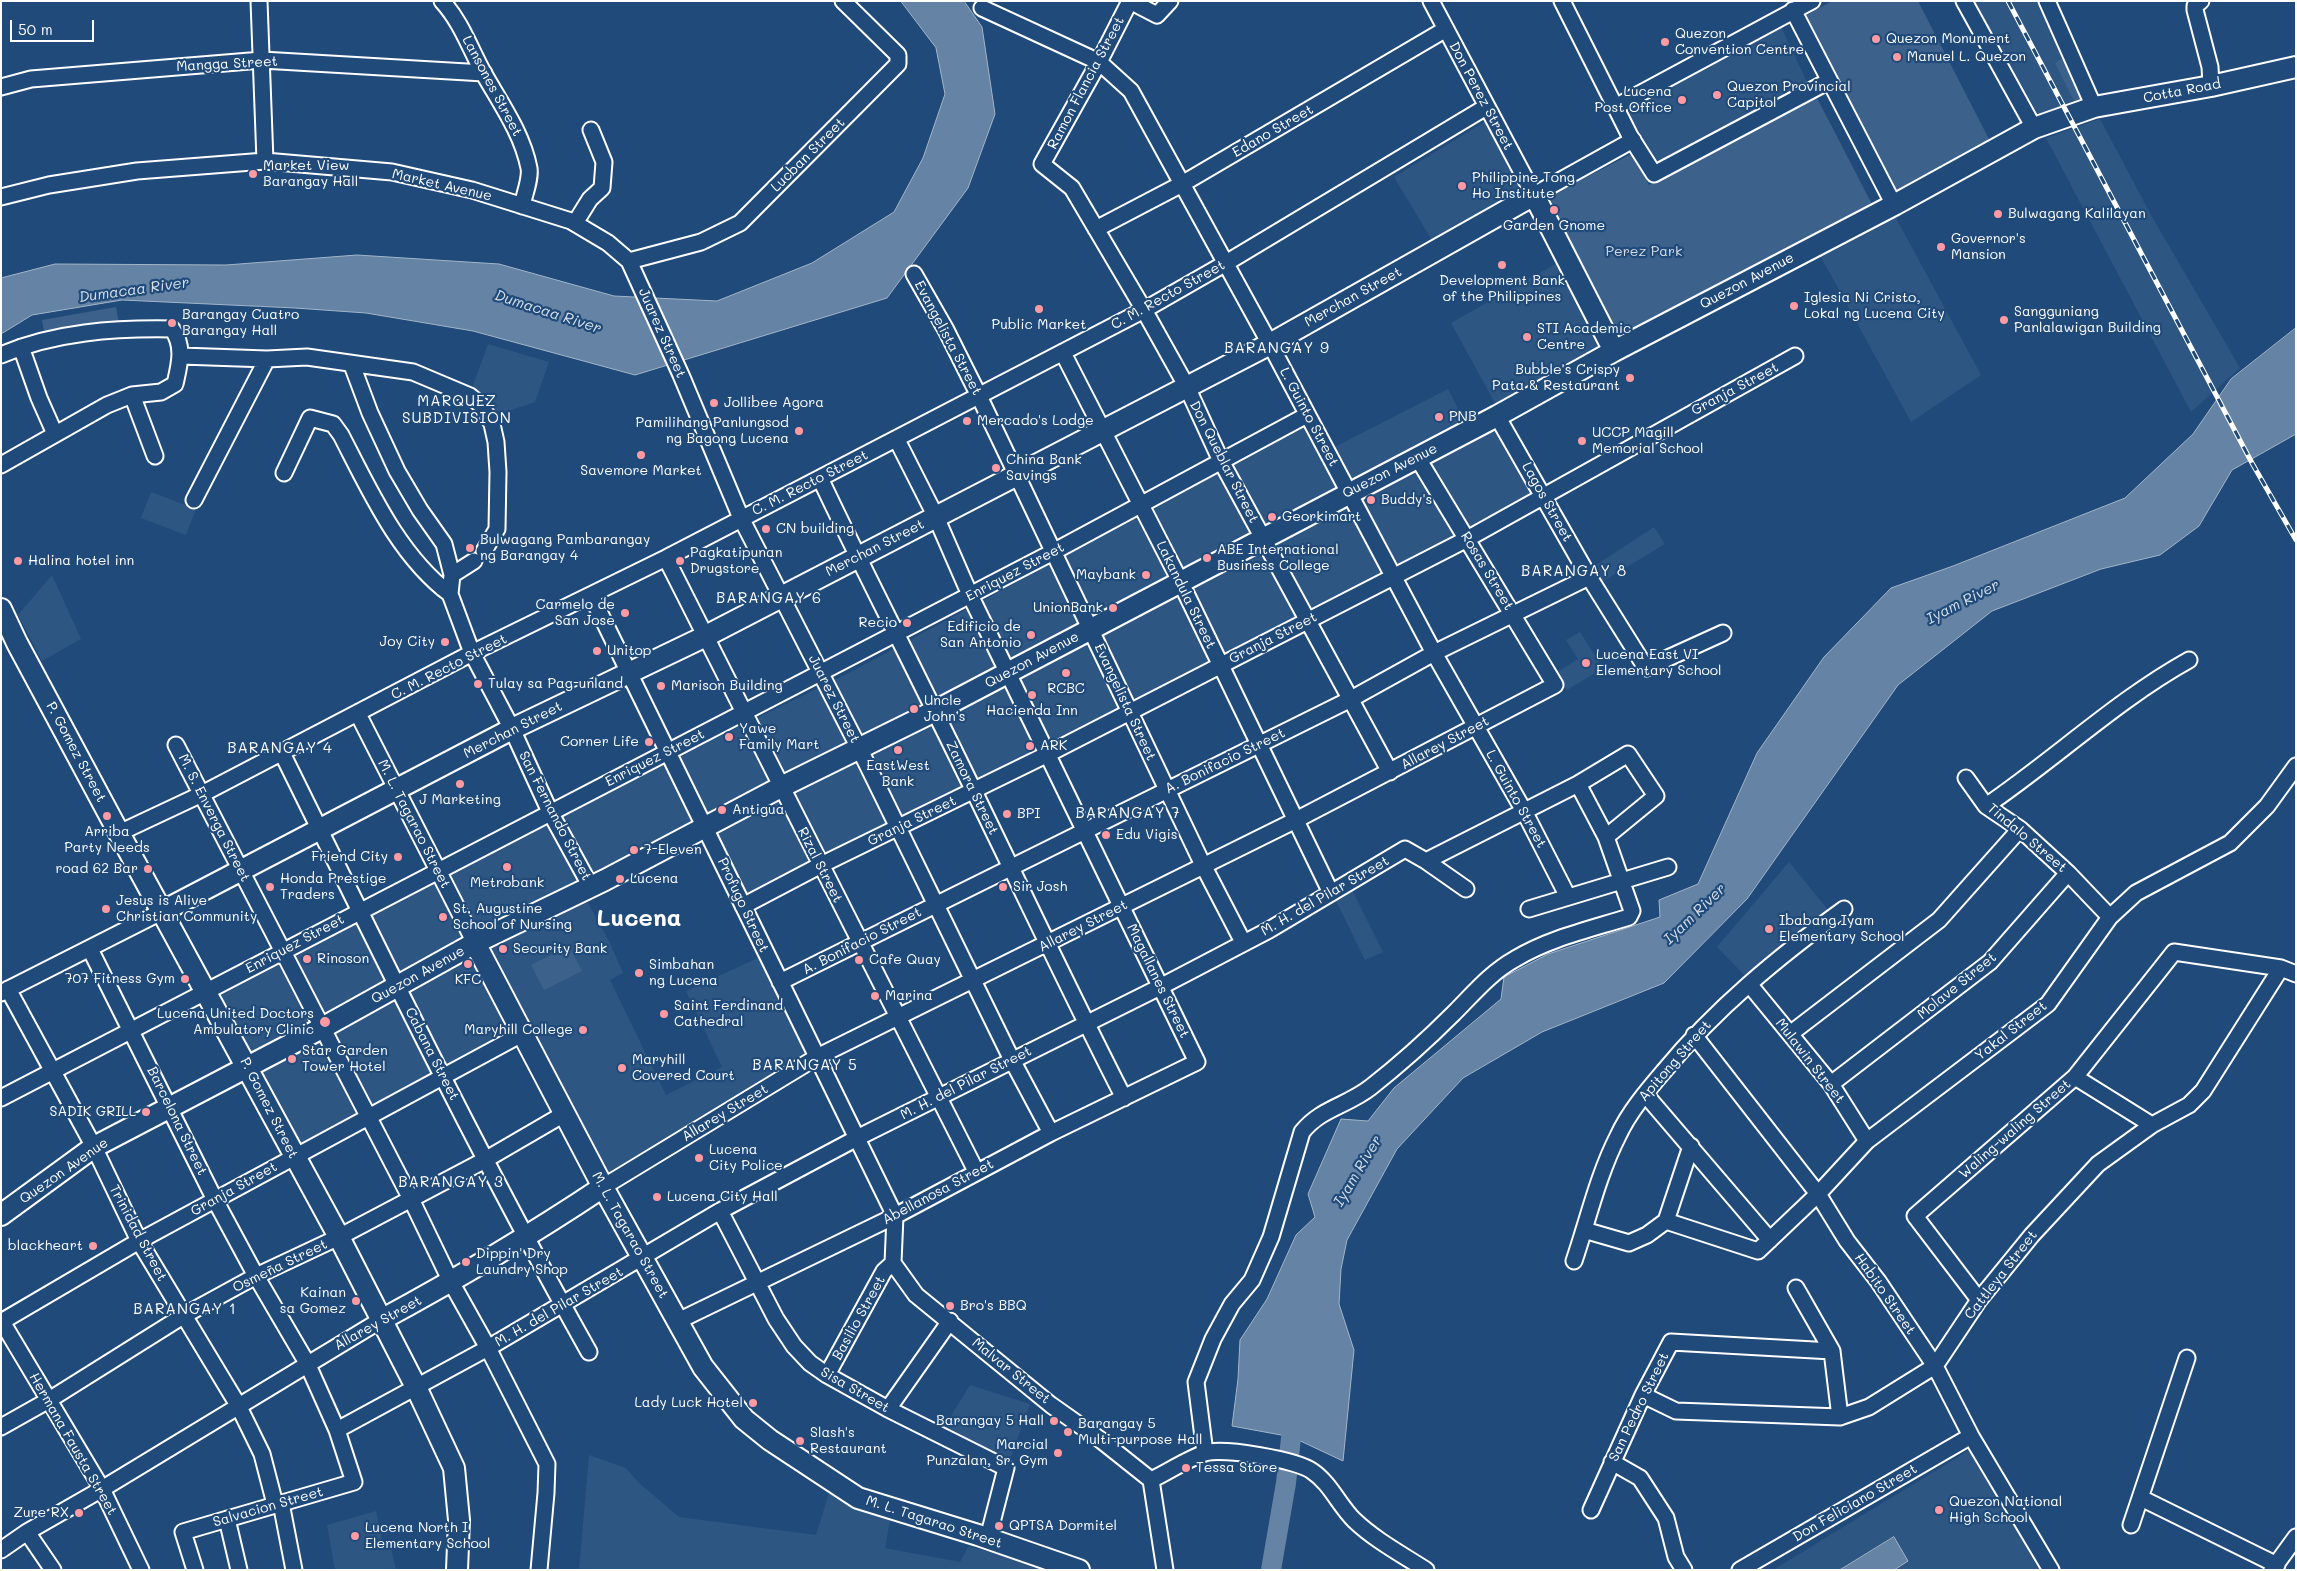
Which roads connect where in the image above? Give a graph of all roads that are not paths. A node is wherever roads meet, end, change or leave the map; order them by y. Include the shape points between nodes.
1 (259, 1) edge
2 (442, 1) edge
3 (843, 1) edge
4 (1130, 1) edge
5 (1170, 1) edge
6 (1431, 1) edge
7 (1562, 1) edge
8 (1812, 1) edge
9 (1964, 1) edge
10 (2048, 1) edge
11 (2201, 1) edge
12 (982, 8) dead end
13 (1786, 9) edge
14 (1446, 29) junction
15 (262, 60) junction
16 (1099, 62) junction
17 (2296, 67) edge
18 (484, 73) junction
19 (1829, 80) junction
20 (2211, 86) junction
21 (1, 87) edge
22 (1486, 107) junction
23 (1615, 107) junction
24 (2094, 107) junction
25 (2069, 115) joint
26 (2034, 128) junction
27 (591, 130) dead end
28 (1633, 140) junction
29 (264, 161) junction
30 (1042, 164) joint
31 (1182, 184) junction
32 (1534, 194) junction
33 (1, 197) edge
34 (1894, 205) junction
35 (522, 206) junction
36 (575, 223) junction
37 (1096, 229) junction
38 (629, 261) junction
39 (1226, 264) junction
40 (914, 274) dead end
41 (1144, 310) junction
42 (1270, 344) junction
43 (21, 347) junction
44 (1614, 351) junction
45 (1063, 353) junction
46 (1, 355) edge
47 (181, 356) junction
48 (1796, 356) dead end
49 (267, 359) junction
50 (352, 364) junction
51 (1187, 387) junction
52 (132, 395) junction
53 (979, 396) junction
54 (1307, 415) junction
55 (1497, 416) junction
56 (1102, 430) junction
57 (55, 434) junction
58 (897, 440) junction
59 (155, 456) dead end
60 (1417, 457) junction
61 (1221, 461) junction
62 (1, 465) edge
63 (284, 473) dead end
64 (1016, 475) junction
65 (820, 478) junction
66 (1349, 492) junction
67 (1545, 497) junction
68 (194, 500) dead end
69 (1141, 504) junction
70 (936, 517) junction
71 (741, 518) junction
72 (1262, 538) junction
73 (1467, 539) junction
74 (1053, 552) junction
75 (666, 558) junction
76 (857, 558) junction
77 (452, 575) junction
78 (1394, 576) junction
79 (1589, 577) junction
80 (1180, 581) junction
81 (450, 594) junction
82 (592, 595) junction
83 (782, 596) junction
84 (970, 596) junction
85 (1, 609) edge
86 (1513, 615) junction
87 (1308, 620) junction
88 (1090, 629) junction
89 (1723, 633) dead end
90 (895, 634) junction
91 (706, 636) junction
92 (472, 653) junction
93 (1434, 653) junction
94 (2189, 660) dead end
95 (1221, 665) junction
96 (629, 672) junction
97 (820, 672) junction
98 (1009, 672) junction
99 (1555, 685) joint
100 (1351, 699) junction
101 (935, 711) junction
102 (744, 712) junction
103 (1129, 712) junction
104 (358, 714) junction
105 (1476, 726) junction
106 (512, 729) junction
107 (176, 745) dead end
108 (1259, 745) junction
109 (860, 750) junction
110 (669, 752) junction
111 (282, 753) junction
112 (1048, 754) junction
113 (2296, 766) edge
114 (1390, 772) junction
115 (1966, 778) dead end
116 (1578, 784) junction
117 (780, 787) junction
118 (397, 790) junction
119 (1166, 790) junction
120 (973, 791) junction
121 (202, 794) junction
122 (1986, 806) junction
123 (1524, 811) junction
124 (550, 812) junction
125 (1296, 820) junction
126 (706, 827) junction
127 (898, 828) junction
128 (2020, 829) junction
129 (320, 830) junction
130 (1085, 830) junction
131 (119, 833) junction
132 (1606, 837) junction
133 (1426, 861) junction
134 (821, 865) junction
135 (1202, 865) junction
136 (1668, 866) dead end
137 (1011, 867) junction
138 (241, 869) junction
139 (437, 871) junction
140 (2068, 872) junction
141 (1621, 881) junction
142 (592, 887) junction
143 (1466, 889) dead end
144 (1331, 893) junction
145 (1567, 895) junction
146 (936, 904) junction
147 (743, 906) junction
148 (1122, 906) junction
149 (1528, 908) dead end
150 (1844, 909) dead end
151 (163, 911) junction
152 (359, 911) junction
153 (2110, 917) junction
154 (860, 942) junction
155 (1243, 942) junction
156 (476, 943) junction
157 (1048, 944) junction
158 (90, 949) junction
159 (283, 952) junction
160 (2281, 968) junction
161 (2296, 974) edge
162 (972, 979) junction
163 (780, 982) junction
164 (1749, 984) junction
165 (397, 986) junction
166 (1160, 987) junction
167 (5, 991) edge
168 (205, 991) junction
169 (897, 1016) junction
170 (1086, 1024) junction
171 (322, 1028) junction
172 (132, 1030) junction
173 (522, 1034) junction
174 (1790, 1034) junction
175 (1694, 1035) junction
176 (817, 1057) junction
177 (1012, 1060) junction
178 (1198, 1062) joint
179 (248, 1066) junction
180 (53, 1072) junction
181 (444, 1075) junction
182 (2075, 1076) junction
183 (1831, 1084) junction
184 (1645, 1094) junction
185 (939, 1097) junction
186 (1, 1098) edge
187 (1124, 1098) junction
188 (170, 1108) junction
189 (564, 1114) junction
190 (368, 1117) junction
191 (2152, 1125) junction
192 (1051, 1133) junction
193 (857, 1138) junction
194 (1867, 1140) junction
195 (1691, 1146) junction
196 (94, 1147) junction
197 (294, 1157) junction
198 (485, 1160) junction
199 (976, 1171) junction
200 (603, 1187) junction
201 (1818, 1194) junction
202 (410, 1199) junction
203 (215, 1200) junction
204 (720, 1212) junction
205 (1, 1215) edge
206 (895, 1216) junction
207 (1666, 1221) junction
208 (1584, 1230) junction
209 (340, 1237) junction
210 (526, 1238) junction
211 (139, 1240) junction
212 (1770, 1240) junction
213 (642, 1258) junction
214 (1574, 1261) dead end
215 (893, 1263) junction
216 (256, 1276) junction
217 (451, 1282) junction
218 (757, 1282) junction
219 (1796, 1288) dead end
220 (1979, 1300) junction
221 (562, 1304) junction
222 (183, 1316) junction
223 (381, 1320) junction
224 (2, 1321) edge
225 (678, 1321) junction
226 (950, 1321) junction
227 (488, 1348) junction
228 (1832, 1351) junction
229 (589, 1352) dead end
230 (2187, 1358) dead end
231 (307, 1363) junction
232 (1935, 1366) junction
233 (827, 1375) junction
234 (416, 1387) junction
235 (1643, 1395) junction
236 (49, 1400) junction
237 (238, 1405) junction
238 (888, 1409) junction
239 (1840, 1417) junction
240 (1, 1427) edge
241 (337, 1430) junction
242 (1971, 1436) junction
243 (1205, 1453) junction
244 (1612, 1462) junction
245 (1151, 1480) junction
246 (354, 1482) joint
247 (102, 1489) junction
248 (2141, 1498) junction
249 (278, 1503) junction
250 (1592, 1510) dead end
251 (227, 1519) junction
252 (2131, 1526) dead end
253 (27, 1532) junction
254 (2296, 1537) edge
255 (988, 1538) junction
256 (1, 1550) edge
257 (2275, 1568) edge
258 (53, 1570) edge
259 (141, 1570) edge
260 (195, 1570) edge
261 (239, 1570) edge
262 (294, 1570) edge
263 (457, 1570) edge
264 (539, 1570) edge
265 (1079, 1570) edge
266 (1165, 1570) edge
267 (1426, 1570) edge
268 (1684, 1570) edge
269 (1740, 1570) edge
270 (2051, 1570) edge

1 - 15 street
2 - 18 street, Lansones Street via 455,16
3 - 38 street, Lucban Street via 898,54 898,64 740,223 701,242
4 - 5 street via 1157,15
4 - 16 street, Ramon Flancia Street
6 - 14 street, Don Perez Street
7 - 23 street
8 - 13 street
9 - 26 street
10 - 24 street
11 - 20 street via 2195,10 2210,67
12 - 16 street, L. Guinto Street
13 - 19 street
13 - 23 street
14 - 22 street, Don Perez Street
14 - 31 street, Edano Street
15 - 18 street, Mangga Street
15 - 21 street, Mangga Street via 31,79
15 - 29 street
16 - 30 street, Ramon Flancia Street
16 - 31 street, L. Guinto Street via 1131,91
17 - 20 main road, Cotta Road
18 - 35 street, Lansones Street via 522,144 529,170
19 - 28 street via 1654,174
19 - 34 street
20 - 24 main road, Cotta Road
22 - 32 street, Don Perez Street
22 - 39 street, C. M. Recto Street
23 - 28 street
24 - 25 main road, Cotta Road
25 - 26 main road, Quezon Avenue
26 - 34 main road, Quezon Avenue
27 - 36 street via 604,162 602,188 590,199
28 - 32 street, Merchan Street
29 - 33 street, Market Avenue via 137,171 49,185
29 - 35 street, Market Avenue via 392,172 472,190
30 - 37 street, Don Queblar Street via 1072,188
31 - 37 street, Edano Street
31 - 39 street, L. Guinto Street
32 - 42 main road, Merchan Street
32 - 44 main road, Don Perez Street
34 - 44 main road, Quezon Avenue
35 - 36 street, Market Avenue
36 - 38 street, Market Avenue via 608,243
37 - 41 street, Don Queblar Street
38 - 71 street, Juarez Street
39 - 41 street, C. M. Recto Street
39 - 42 street, L. Guinto Street
40 - 53 street, Evangelista Street
41 - 45 street, C. M. Recto Street
41 - 51 street, Don Queblar Street
42 - 51 main road, Merchan Street
42 - 54 street, L. Guinto Street
43 - 46 street
43 - 47 street via 71,335 172,329
43 - 57 street
44 - 55 main road, Quezon Avenue
45 - 53 street, C. M. Recto Street
45 - 56 street, Lakandula Street
47 - 49 street
47 - 52 street via 174,384 161,392
48 - 67 street, Granja Street
49 - 50 street via 307,357
49 - 68 street
50 - 77 street, San Fernando Street via 397,471 444,544
50 - 77 street via 413,372 453,387 481,405 492,424 498,472 497,528 479,556
51 - 56 main road, Merchan Street
51 - 61 street, Don Queblar Street
52 - 57 street
52 - 59 street
53 - 58 street, C. M. Recto Street
53 - 64 street, Evangelista Street
54 - 61 street, Enriquez Street
54 - 66 street, L. Guinto Street
55 - 60 main road, Quezon Avenue
55 - 67 street, Lagos Street
56 - 64 main road, Merchan Street
56 - 69 street, Lakandula Street
57 - 62 street
58 - 65 street, C. M. Recto Street
58 - 70 street, Magallanes Street
60 - 66 main road, Quezon Avenue
60 - 73 street, Rosas Street
61 - 69 street, Enriquez Street
61 - 72 street, Don Queblar Street
63 - 81 street via 310,418 333,424 396,536 439,586
64 - 70 main road, Merchan Street
64 - 74 street, Evangelista Street
65 - 71 street, C. M. Recto Street
65 - 76 street, Zamora Street
66 - 72 main road, Quezon Avenue
66 - 78 street, L. Guinto Street
67 - 73 street, Granja Street
67 - 79 street, Lagos Street
69 - 74 street, Enriquez Street
69 - 80 street, Lakandula Street
70 - 76 main road, Merchan Street
70 - 84 street, Magallanes Street
71 - 75 street, C. M. Recto Street
71 - 83 street, Juarez Street
72 - 80 main road, Quezon Avenue
72 - 87 street, Don Queblar Street
73 - 78 street, Granja Street
73 - 86 street, Rosas Street
74 - 84 street, Enriquez Street
74 - 88 street, Evangelista Street
75 - 82 street, C. M. Recto Street
75 - 91 street, Rizal Street
76 - 83 main road, Merchan Street
76 - 90 street, Zamora Street
77 - 81 street, San Fernando Street
78 - 87 street, Granja Street
78 - 93 street, L. Guinto Street
79 - 86 street, A. Bonifacio Street
79 - 89 street, Lagos Street via 1646,668
80 - 88 main road, Quezon Avenue
80 - 95 street, Lakandula Street
81 - 92 street, San Fernando Street
82 - 92 street, C. M. Recto Street
82 - 96 street, Profugo Street
83 - 91 main road, Merchan Street
83 - 97 street, Juarez Street
84 - 90 street, Enriquez Street
84 - 98 street, Magallanes Street
85 - 131 main road, P. Gomez Street
86 - 93 street, A. Bonifacio Street
86 - 99 street, Rosas Street
87 - 95 street, Granja Street
87 - 100 street, Don Queblar Street
88 - 98 main road, Quezon Avenue
88 - 103 street, Evangelista Street
90 - 97 street, Enriquez Street
90 - 101 street, Zamora Street
91 - 96 main road, Merchan Street
91 - 102 street, Rizal Street
92 - 104 street, C. M. Recto Street
92 - 106 street, San Fernando Street
93 - 100 street, A. Bonifacio Street
93 - 105 street, L. Guinto Street
94 - 122 street via 2157,678
95 - 103 street, Granja Street
95 - 108 street, Lakandula Street
96 - 106 main road, Merchan Street
96 - 110 street, Profugo Street
97 - 102 street, Enriquez Street
97 - 109 street, Juarez Street
98 - 101 main road, Quezon Avenue
98 - 112 street, Magallanes Street
99 - 105 street, Allarey Street
100 - 108 street, A. Bonifacio Street
100 - 114 street, Don Queblar Street
101 - 109 main road, Quezon Avenue
101 - 120 street, Zamora Street
102 - 110 street, Enriquez Street
102 - 117 street, Rizal Street
103 - 112 street, Granja Street
103 - 119 street, Evangelista Street
104 - 111 street, C. M. Recto Street
104 - 118 street, M. L. Tagarao Street
105 - 114 street, Allarey Street
105 - 123 street, L. Guinto Street
106 - 118 main road, Merchan Street
106 - 124 street, San Fernando Street
107 - 121 street, M. S. Enverga Street
108 - 119 street, A. Bonifacio Street
108 - 125 street, Lakandula Street
109 - 117 main road, Quezon Avenue
109 - 127 street, Juarez Street
110 - 124 street, Enriquez Street
110 - 126 street, Profugo Street
111 - 121 street, C. M. Recto Street
111 - 129 street, Cabana Street
112 - 120 street, Granja Street
112 - 130 street, Magallanes Street
113 - 153 street, Yakal Street via 2268,806 2230,843 2136,892
114 - 125 street, Allarey Street
115 - 122 street, Tindalo Street
116 - 123 street
116 - 132 street
116 - 132 street via 1628,754 1656,796
117 - 126 main road, Quezon Avenue
117 - 134 street, Rizal Street
118 - 129 main road, Merchan Street
118 - 139 street, M. L. Tagarao Street
119 - 130 street, A. Bonifacio Street
119 - 135 street, Evangelista Street
120 - 127 street, Granja Street
120 - 137 street, Zamora Street
121 - 131 street, C. M. Recto Street
121 - 138 street, M. S. Enverga Street
122 - 128 street, Tindalo Street
123 - 133 street
123 - 145 street, L. Guinto Street
124 - 139 street, Enriquez Street
124 - 142 street, San Fernando Street
125 - 135 street, Allarey Street
125 - 144 street, Lakandula Street
126 - 142 main road, Quezon Avenue
126 - 147 street, Profugo Street
127 - 134 street, Granja Street
127 - 146 street, Juarez Street
128 - 140 street, Tindalo Street
128 - 174 street via 1939,920
129 - 138 main road, Merchan Street
129 - 152 street, Cabana Street
130 - 137 street, A. Bonifacio Street
130 - 148 street, Magallanes Street
131 - 151 main road, P. Gomez Street
132 - 141 street
133 - 143 street
133 - 144 street, M. H. del Pilar Street via 1405,849
134 - 147 street, Granja Street
134 - 154 street, Rizal Street
135 - 148 street, Allarey Street
135 - 155 street, Evangelista Street
136 - 141 street
137 - 146 street, A. Bonifacio Street
137 - 157 street, Zamora Street
138 - 151 main road, Merchan Street
138 - 159 street, M. S. Enverga Street
139 - 152 street, Enriquez Street
139 - 156 street, M. L. Tagarao Street
140 - 153 street, Tindalo Street
140 - 183 street, Molave Street via 1990,962
141 - 145 street
141 - 243 street via 1632,911 1629,917 1542,944 1514,959 1490,976 1451,1016 1370,1088 1313,1119 1302,1132 1271,1238 1252,1280 1232,1304 1213,1339 1196,1382
142 - 156 main road, Quezon Avenue
144 - 155 street, M. H. del Pilar Street
145 - 149 street
146 - 154 street, A. Bonifacio Street
146 - 162 street, Juarez Street
147 - 163 street, Profugo Street
148 - 157 street, Allarey Street
148 - 166 street, Magallanes Street
150 - 164 street, Apitong Street via 1786,951
151 - 158 street, Merchan Street
151 - 168 main road, P. Gomez Street
152 - 159 street, Enriquez Street
152 - 165 street, Cabana Street
153 - 194 street, Yakal Street via 2048,1004
154 - 163 street, A. Bonifacio Street
154 - 169 street, Rizal Street
155 - 166 street, M. H. del Pilar Street
156 - 165 main road, Quezon Avenue
156 - 173 main road, M. L. Tagarao Street
157 - 162 street, Allarey Street
157 - 170 street, Zamora Street
158 - 167 street, Merchan Street
158 - 172 street, Barcelona Street
159 - 168 street, Enriquez Street
159 - 171 street, M. S. Enverga Street
160 - 161 street
160 - 182 street, Waling-waling Street via 2174,952
160 - 191 street, Cattleya Street via 2204,1091 2189,1105
162 - 169 street, Allarey Street
162 - 177 street, Juarez Street
163 - 176 street, Profugo Street
164 - 174 street, Mulawin Street
164 - 175 street, Apitong Street
165 - 171 main road, Quezon Avenue
165 - 181 street, Cabana Street
166 - 170 street, M. H. del Pilar Street
166 - 178 street, Magallanes Street
167 - 180 street, Trinidad Street
168 - 172 street, Enriquez Street
168 - 179 main road, P. Gomez Street
169 - 176 street, Allarey Street
169 - 185 street, Rizal Street
170 - 177 street, M. H. del Pilar Street
170 - 187 street, Zamora Street
171 - 179 main road, Quezon Avenue
171 - 190 street, M. S. Enverga Street
172 - 180 street, Enriquez Street
172 - 188 street, Barcelona Street
173 - 181 street, Granja Street
173 - 189 main road, M. L. Tagarao Street
174 - 183 street, Mulawin Street
175 - 184 street, Apitong Street
175 - 201 street, Habito Street
176 - 193 street, Profugo Street
176 - 200 street, Allarey Street
177 - 185 street, M. H. del Pilar Street
177 - 192 street, Juarez Street
178 - 187 street, Abellanosa Street
179 - 188 main road, Quezon Avenue
179 - 197 main road, P. Gomez Street
180 - 186 street, Enriquez Street
180 - 196 street, Trinidad Street
181 - 190 street, Granja Street
181 - 198 street, Cabana Street
182 - 191 street
182 - 220 street, Waling-waling Street via 1915,1216
183 - 194 street, Mulawin Street
184 - 195 street
184 - 208 street, Apitong Street via 1618,1135
185 - 193 street, M. H. del Pilar Street
185 - 199 street, Rizal Street
187 - 192 street, Abellanosa Street
188 - 196 main road, Quezon Avenue
188 - 203 street, Barcelona Street
189 - 198 street, Osmeña Street
189 - 200 main road, M. L. Tagarao Street
190 - 197 street, Granja Street
190 - 202 street, M. S. Enverga Street
191 - 220 street, Cattleya Street via 2098,1164 2032,1235
192 - 199 street, Abellanosa Street
193 - 204 street, M. H. del Pilar Street
193 - 206 street, Profugo Street
194 - 201 street, Yakal Street
195 - 207 street
195 - 212 street
196 - 205 main road, Quezon Avenue
196 - 211 street, Trinidad Street
197 - 203 street, Granja Street
197 - 209 main road, P. Gomez Street
198 - 202 street, Osmeña Street
198 - 210 street, Cabana Street
199 - 206 street, Abellanosa Street
200 - 210 main road, Allarey Street
200 - 213 main road, M. L. Tagarao Street
201 - 212 street, Yakal Street
201 - 232 street, Habito Street
202 - 209 street, Osmeña Street
202 - 217 street, M. S. Enverga Street
203 - 211 street, Granja Street
203 - 216 street, Barcelona Street
204 - 213 street, M. H. del Pilar Street
204 - 218 street, Sisa Street
206 - 215 street
206 - 218 street, Abellanosa Street
207 - 208 street via 1629,1243
207 - 212 street, Yakal Street via 1758,1251
208 - 214 street, Apitong Street
209 - 216 street, Osmeña Street
209 - 223 main road, P. Gomez Street
210 - 217 main road, Allarey Street
210 - 221 street, Cabana Street
211 - 222 street, Trinidad Street
211 - 224 street, Granja Street
213 - 221 street, M. H. del Pilar Street
213 - 225 main road, M. L. Tagarao Street
215 - 226 street, Malvar Street via 916,1295
215 - 233 street, Basilio Street via 884,1271
216 - 222 street, Osmeña Street
216 - 231 street, Barcelona Street
217 - 223 main road, Allarey Street
217 - 227 street, M. S. Enverga Street
218 - 225 street, Abellanosa Street
218 - 233 street, Sisa Street via 794,1346
219 - 228 street
220 - 232 street, Cattleya Street
221 - 227 street, M. H. del Pilar Street
221 - 229 street, Cabana Street
222 - 236 street, Osmeña Street
222 - 237 street, Trinidad Street
223 - 231 street, Allarey Street
223 - 234 main road, P. Gomez Street
224 - 236 street, Hermana Fausta Street
225 - 255 main road, M. L. Tagarao Street via 704,1367 732,1405 770,1440 858,1498
226 - 238 street
226 - 245 street, Malvar Street via 1051,1405
227 - 234 street, M. H. del Pilar Street
227 - 264 street, M. S. Enverga Street via 547,1464
228 - 235 street, San Pedro Street via 1671,1342
228 - 239 street
230 - 248 street
231 - 237 street, Allarey Street
231 - 241 street, Barcelona Street
232 - 239 street, Cattleya Street via 1869,1407
232 - 242 street, Habito Street
233 - 238 street, Sisa Street
234 - 241 street, M. H. del Pilar Street
234 - 263 main road, P. Gomez Street via 454,1468
235 - 239 street, Cattleya Street via 1676,1411
235 - 244 street, San Pedro Street
236 - 240 street, Osmeña Street
236 - 247 street, Hermana Fausta Street
237 - 247 street, Allarey Street
237 - 249 street, Trinidad Street via 262,1454
238 - 255 street, Sisa Street via 1006,1468
241 - 246 street, Barcelona Street
242 - 269 street, Don Feliciano Street
242 - 270 street, Habito Street
243 - 245 street
243 - 267 street via 1252,1454 1301,1465 1321,1478 1340,1506 1356,1522
244 - 250 street, San Pedro Street
244 - 268 street via 1640,1478 1651,1494 1666,1518 1676,1557
245 - 266 street
246 - 249 street, Salvacion Street
247 - 253 street, Allarey Street
247 - 259 street, Hermana Fausta Street
248 - 252 street
248 - 257 street
249 - 251 street, Salvacion Street
249 - 262 street, Trinidad Street
251 - 260 street, Salvacion Street via 183,1532
251 - 261 street
253 - 256 street, Allarey Street
253 - 258 street
254 - 257 street
255 - 265 main road, M. L. Tagarao Street

